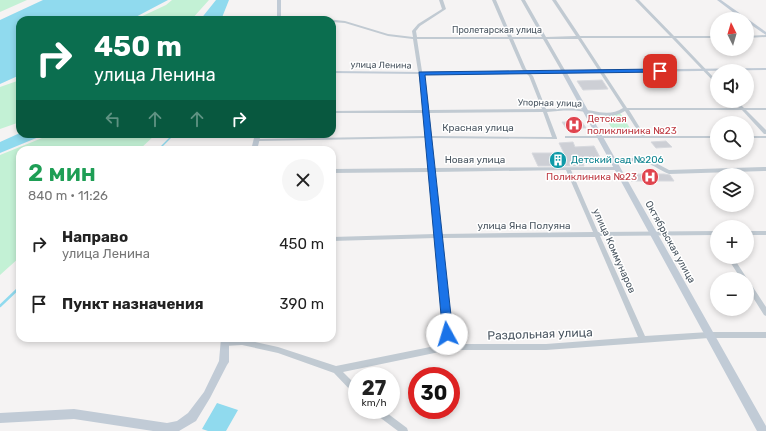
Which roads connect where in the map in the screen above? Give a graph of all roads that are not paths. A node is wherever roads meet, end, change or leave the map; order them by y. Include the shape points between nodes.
1 (279, 0) edge
2 (441, 0) edge
3 (494, 0) edge
4 (523, 0) edge
5 (554, 0) edge
6 (637, 0) edge
7 (719, 0) edge
8 (735, 12) edge
9 (279, 16) edge
10 (336, 21) edge
11 (754, 26) edge
12 (766, 35) edge
13 (754, 36) edge
14 (710, 37) edge
15 (417, 38) junction
16 (545, 38) junction
17 (580, 38) junction
18 (674, 38) junction
19 (510, 39) junction
20 (766, 69) edge
21 (705, 70) junction
22 (601, 71) junction
23 (336, 72) edge
24 (527, 72) junction
25 (564, 72) junction
26 (421, 73) junction
27 (710, 75) edge
28 (625, 109) junction
29 (743, 109) junction
30 (766, 109) edge
31 (426, 110) junction
32 (543, 110) junction
33 (585, 111) junction
34 (336, 112) edge
35 (766, 133) edge
36 (336, 137) edge
37 (429, 137) junction
38 (567, 137) dead end
39 (600, 137) junction
40 (644, 137) junction
41 (710, 137) edge
42 (754, 137) edge
43 (766, 137) edge
44 (613, 159) junction
45 (618, 168) junction
46 (431, 169) junction
47 (568, 169) junction
48 (766, 170) edge
49 (336, 171) edge
50 (754, 233) edge
51 (766, 233) edge
52 (598, 234) junction
53 (655, 234) junction
54 (710, 234) edge
55 (437, 236) junction
56 (336, 239) edge
57 (754, 294) edge
58 (766, 312) edge
59 (710, 335) junction
60 (766, 335) edge
61 (643, 340) junction
62 (225, 342) edge
63 (242, 342) edge
64 (448, 348) junction
65 (336, 370) junction
66 (348, 382) edge
67 (0, 418) edge
68 (389, 419) edge
69 (404, 431) edge
70 (762, 431) edge

1 - 9 street
2 - 15 street via 444,9 416,28 414,31
3 - 19 street
4 - 16 street, Октябрьская улица
5 - 17 street
6 - 18 street
7 - 8 street
10 - 15 street, Пролетарская улица via 388,35
11 - 12 street
12 - 13 street
14 - 18 street, Пролетарская улица
15 - 19 street, Пролетарская улица
15 - 26 street
16 - 17 street, Пролетарская улица
16 - 19 street, Пролетарская улица
16 - 25 street, Октябрьская улица
17 - 18 street, Пролетарская улица
17 - 22 street
18 - 21 street
19 - 24 street
20 - 21 street, улица Ленина
21 - 22 street, улица Ленина
21 - 27 street
22 - 25 street, улица Ленина
22 - 28 street
23 - 26 street, улица Ленина
24 - 25 street, улица Ленина
24 - 26 street, улица Ленина
24 - 32 street via 531,76
25 - 33 street, Октябрьская улица
26 - 31 street
28 - 29 street, Упорная улица
28 - 33 street, Упорная улица via 617,113 596,114
28 - 40 street
29 - 30 street, Упорная улица
29 - 35 street
31 - 32 street, Упорная улица
31 - 34 street, Упорная улица
31 - 37 street
32 - 33 street, Упорная улица
32 - 37 street, Красная улица via 555,138
33 - 39 street, Октябрьская улица
36 - 37 street, Красная улица
37 - 46 street
38 - 39 street
39 - 40 street
39 - 44 street, Октябрьская улица
40 - 41 street
42 - 43 street
44 - 45 street, Октябрьская улица
44 - 48 street via 641,160 669,172
45 - 47 street, Новая улица
45 - 53 street, Октябрьская улица
46 - 47 street, Новая улица
46 - 49 street, Новая улица
46 - 55 street
47 - 52 street, улица Коммунаров
50 - 51 street
52 - 53 street, улица Яна Полуяна
52 - 55 street, улица Яна Полуяна
52 - 61 street, улица Коммунаров
53 - 54 street, улица Яна Полуяна
53 - 59 street, Октябрьская улица
55 - 56 street, улица Яна Полуяна
55 - 64 street
57 - 58 street
59 - 60 street, Раздольная улица
59 - 61 street, Раздольная улица
59 - 70 street, Октябрьская улица
61 - 64 street, Раздольная улица via 546,347
62 - 67 street via 224,362 207,395 192,416 179,426 167,428 74,414
63 - 65 street via 278,350
64 - 65 street, Раздольная улица
65 - 66 street
68 - 69 street

